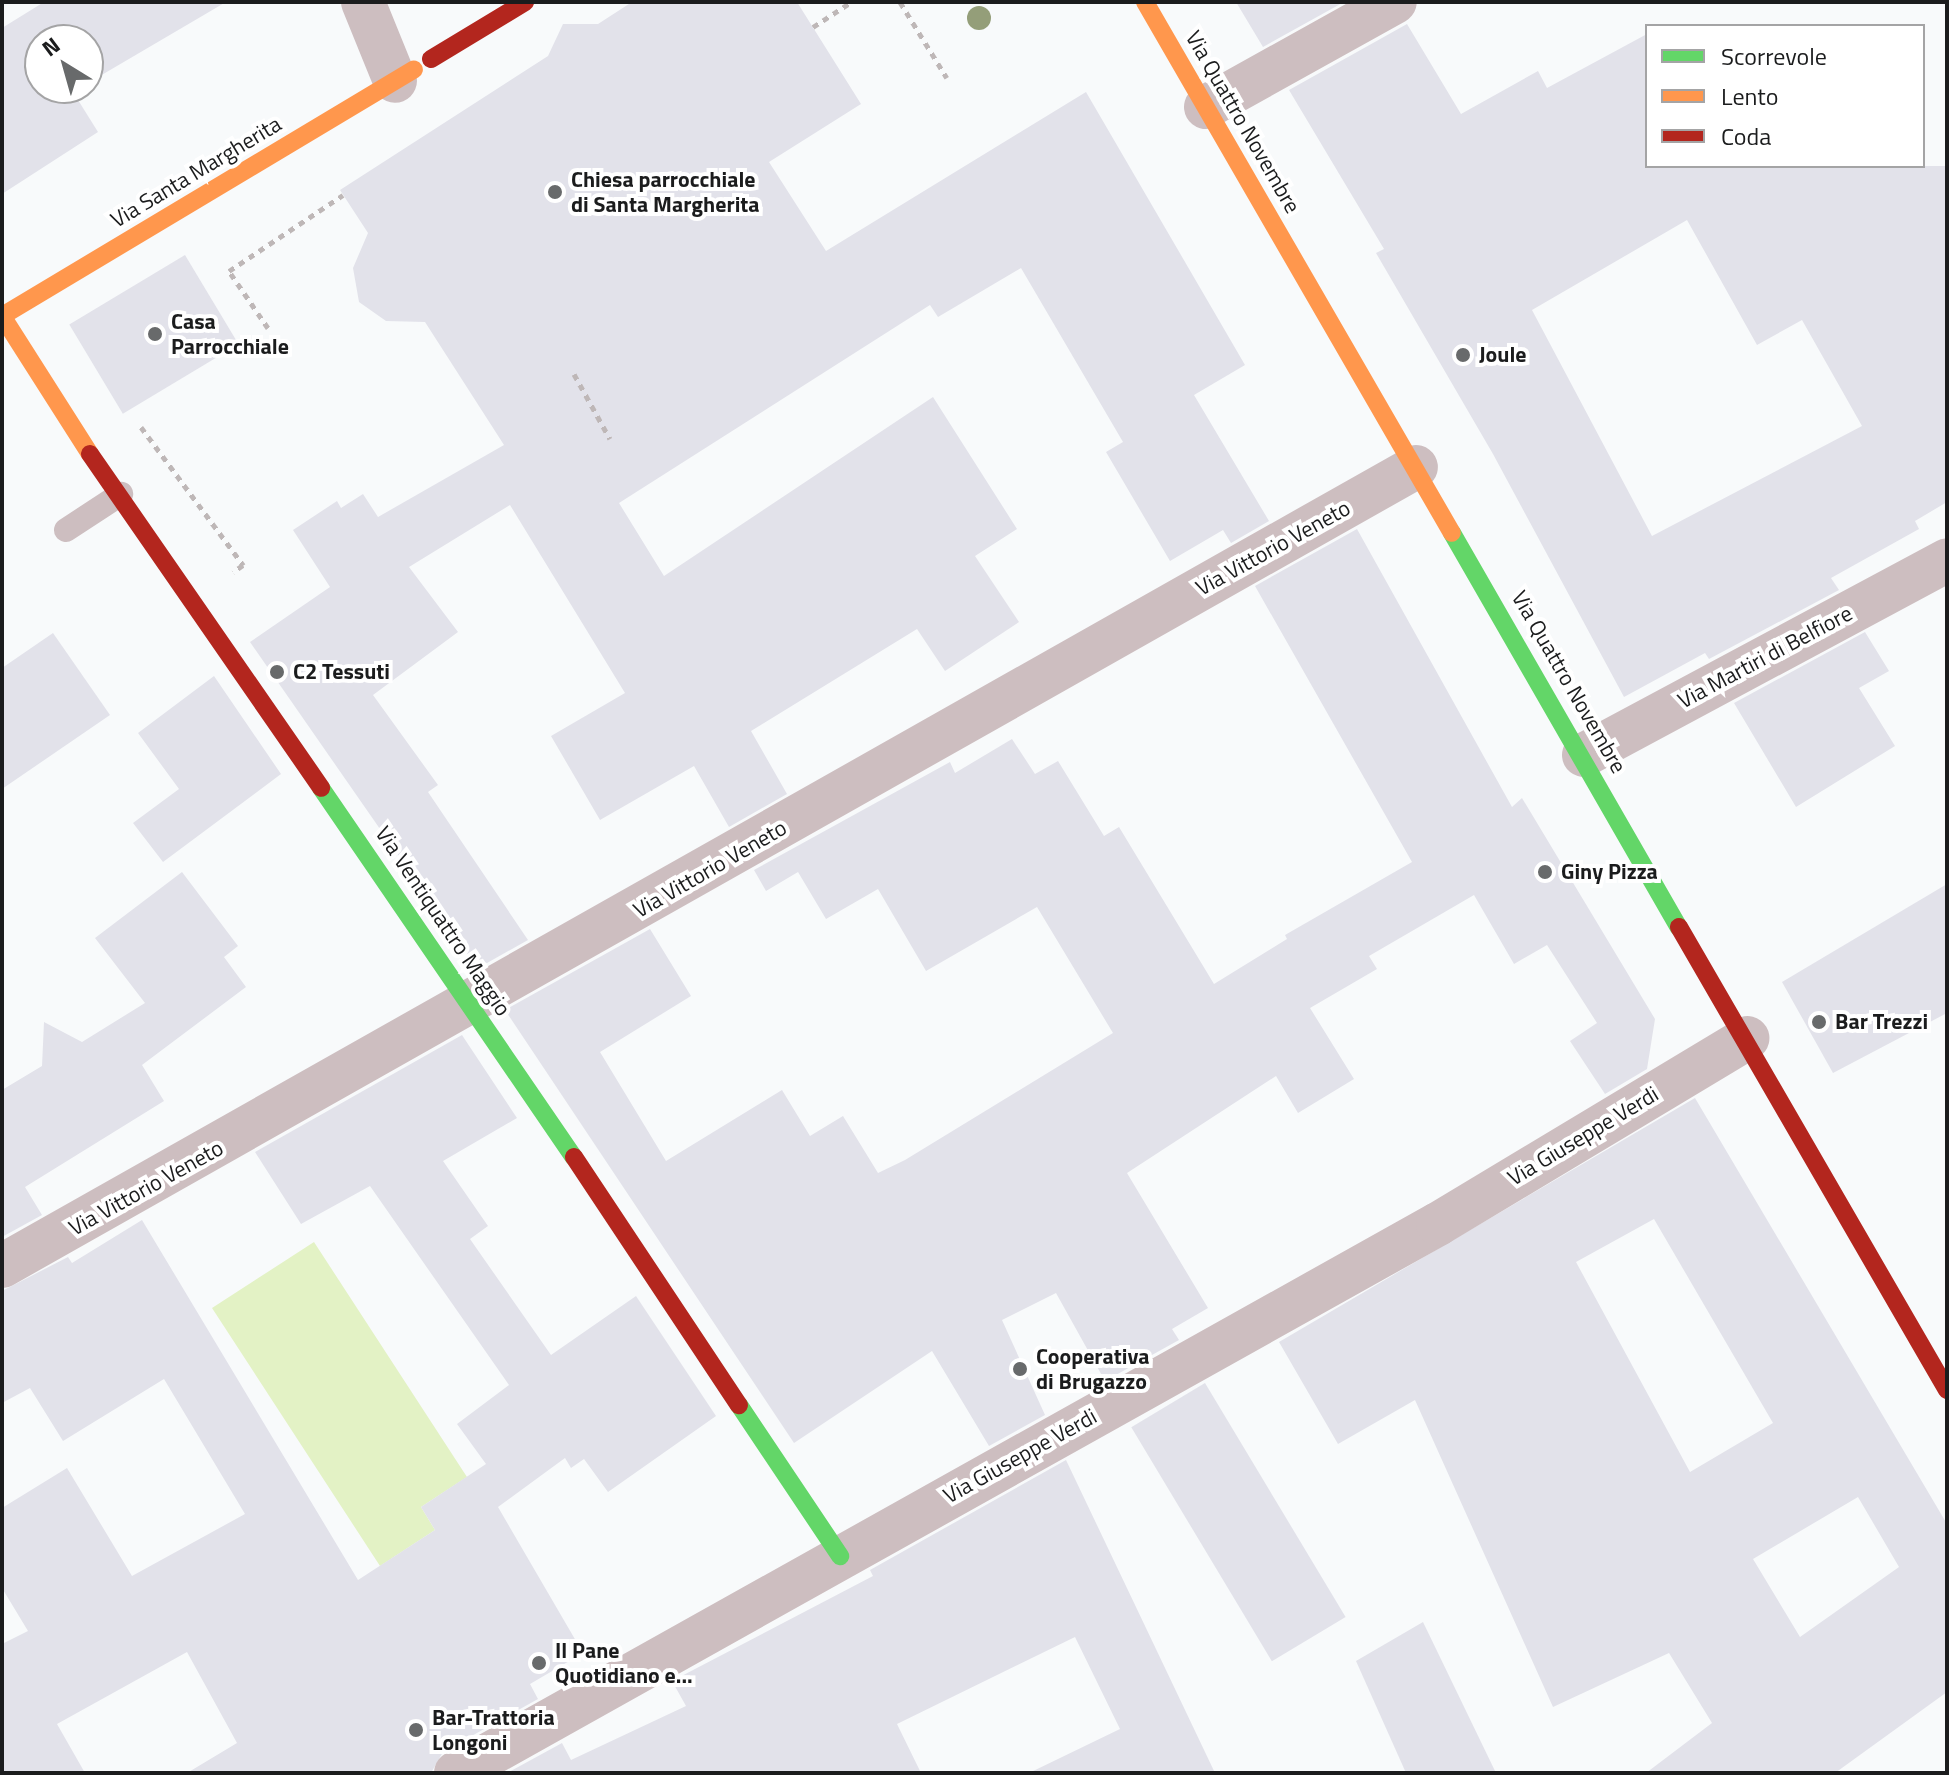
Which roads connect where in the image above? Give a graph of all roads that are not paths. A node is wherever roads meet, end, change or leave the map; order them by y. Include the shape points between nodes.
1 (363, 2) edge
2 (525, 2) edge
3 (1145, 2) edge
4 (1395, 2) edge
5 (413, 69) junction
6 (1206, 107) junction
7 (2, 316) edge
8 (1416, 467) junction
9 (121, 494) junction
10 (66, 530) dead end
11 (1947, 560) edge
12 (1584, 755) junction
13 (471, 1004) junction
14 (1747, 1038) junction
15 (2, 1266) edge
16 (1947, 1390) edge
17 (840, 1556) junction
18 (456, 1773) edge

1 - 5 street
2 - 5 street, Via Santa Margherita
3 - 6 street, Via Quattro Novembre
4 - 6 street
5 - 7 street, Via Santa Margherita
6 - 8 street, Via Quattro Novembre
7 - 9 street, Via Ventiquattro Maggio via 44,388
8 - 12 street, Via Quattro Novembre
8 - 13 street, Via Vittorio Veneto
9 - 10 lane
9 - 13 street, Via Ventiquattro Maggio
11 - 12 street, Via Martiri di Belfiore
12 - 14 street, Via Quattro Novembre
13 - 15 street, Via Vittorio Veneto
13 - 17 street, Via Ventiquattro Maggio
14 - 16 street, Via Quattro Novembre
14 - 17 street, Via Giuseppe Verdi via 1438,1224
17 - 18 street, Via Giuseppe Verdi

